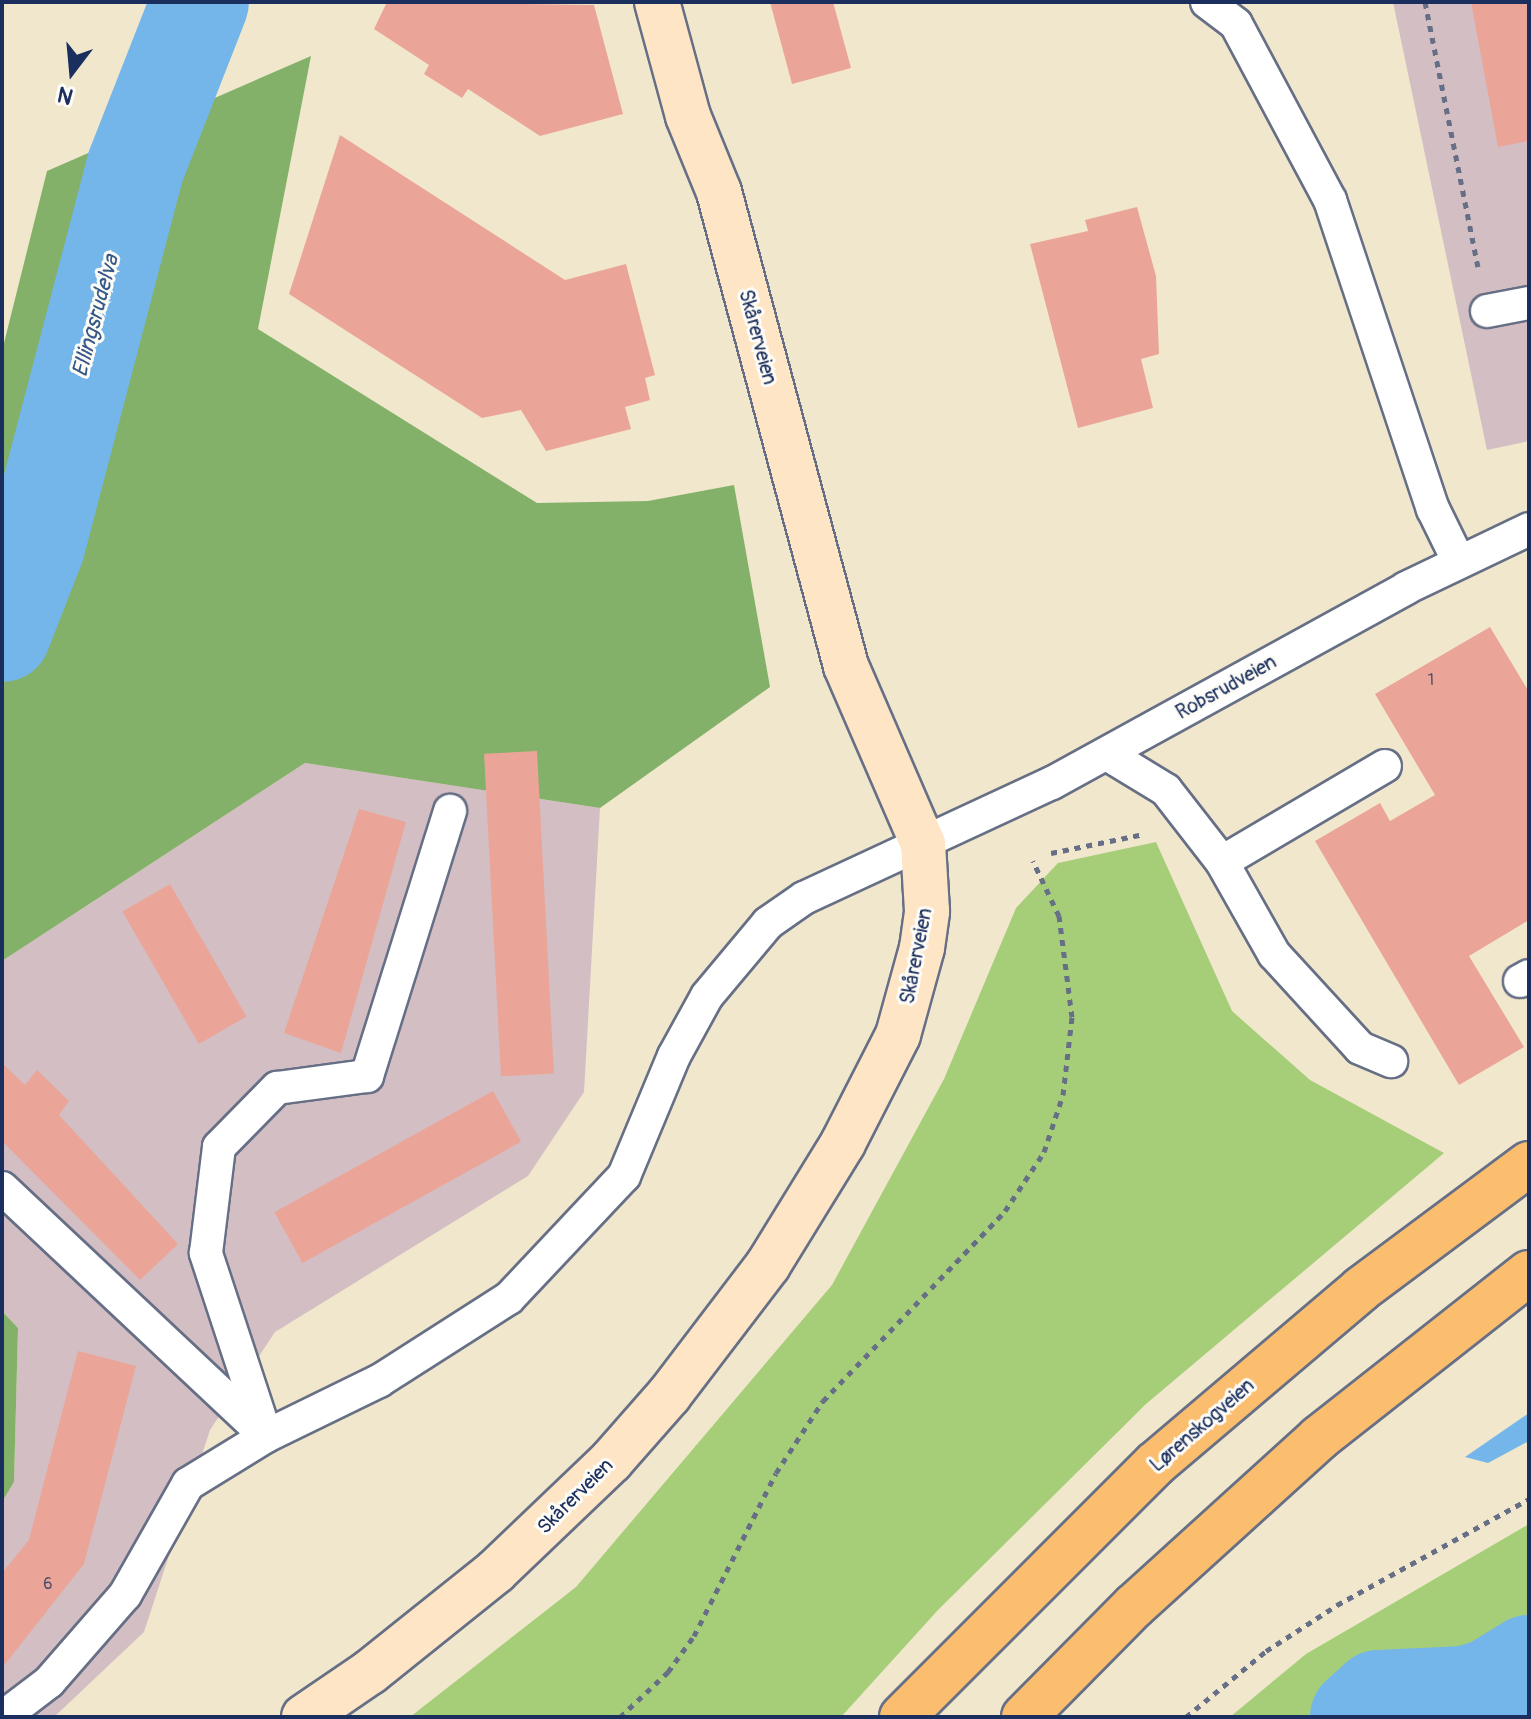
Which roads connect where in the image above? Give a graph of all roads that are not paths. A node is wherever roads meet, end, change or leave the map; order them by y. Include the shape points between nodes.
1 (657, 2) edge
2 (1207, 2) edge
3 (1529, 303) edge
4 (1487, 311) road end
5 (1529, 529) edge
6 (1459, 562) junction
7 (1107, 754) junction
8 (1385, 766) dead end
9 (450, 811) dead end
10 (923, 844) junction
11 (1222, 862) junction
12 (1391, 1061) dead end
13 (1529, 1164) edge
14 (2, 1188) edge
15 (1529, 1273) edge
16 (266, 1436) junction
17 (3, 1717) edge
18 (304, 1717) edge
19 (902, 1717) edge
20 (1024, 1717) edge

1 - 10 street, Skårerveien via 688,116 719,192 846,666
2 - 6 lane via 1236,24 1330,200 1433,509
3 - 4 lane
5 - 6 lane, Robsrudveien
6 - 7 lane, Robsrudveien
7 - 10 lane, Robsrudveien
7 - 11 lane via 1166,790
8 - 11 lane
9 - 16 lane via 367,1076 277,1088 219,1147 206,1253
10 - 16 lane, Robsrudveien via 804,898 768,923 734,958 674,1056 624,1176 509,1298 379,1381
10 - 18 street, Skårerveien via 925,923 898,1035 836,1157 768,1265 669,1395 547,1524 431,1625
11 - 12 lane via 1274,954 1360,1048
13 - 19 highway, Lørenskogveien via 1361,1289 1155,1464
14 - 16 lane
15 - 20 highway via 1319,1438 1134,1606
16 - 17 lane, Robsrudveien via 188,1484 125,1595 49,1682

